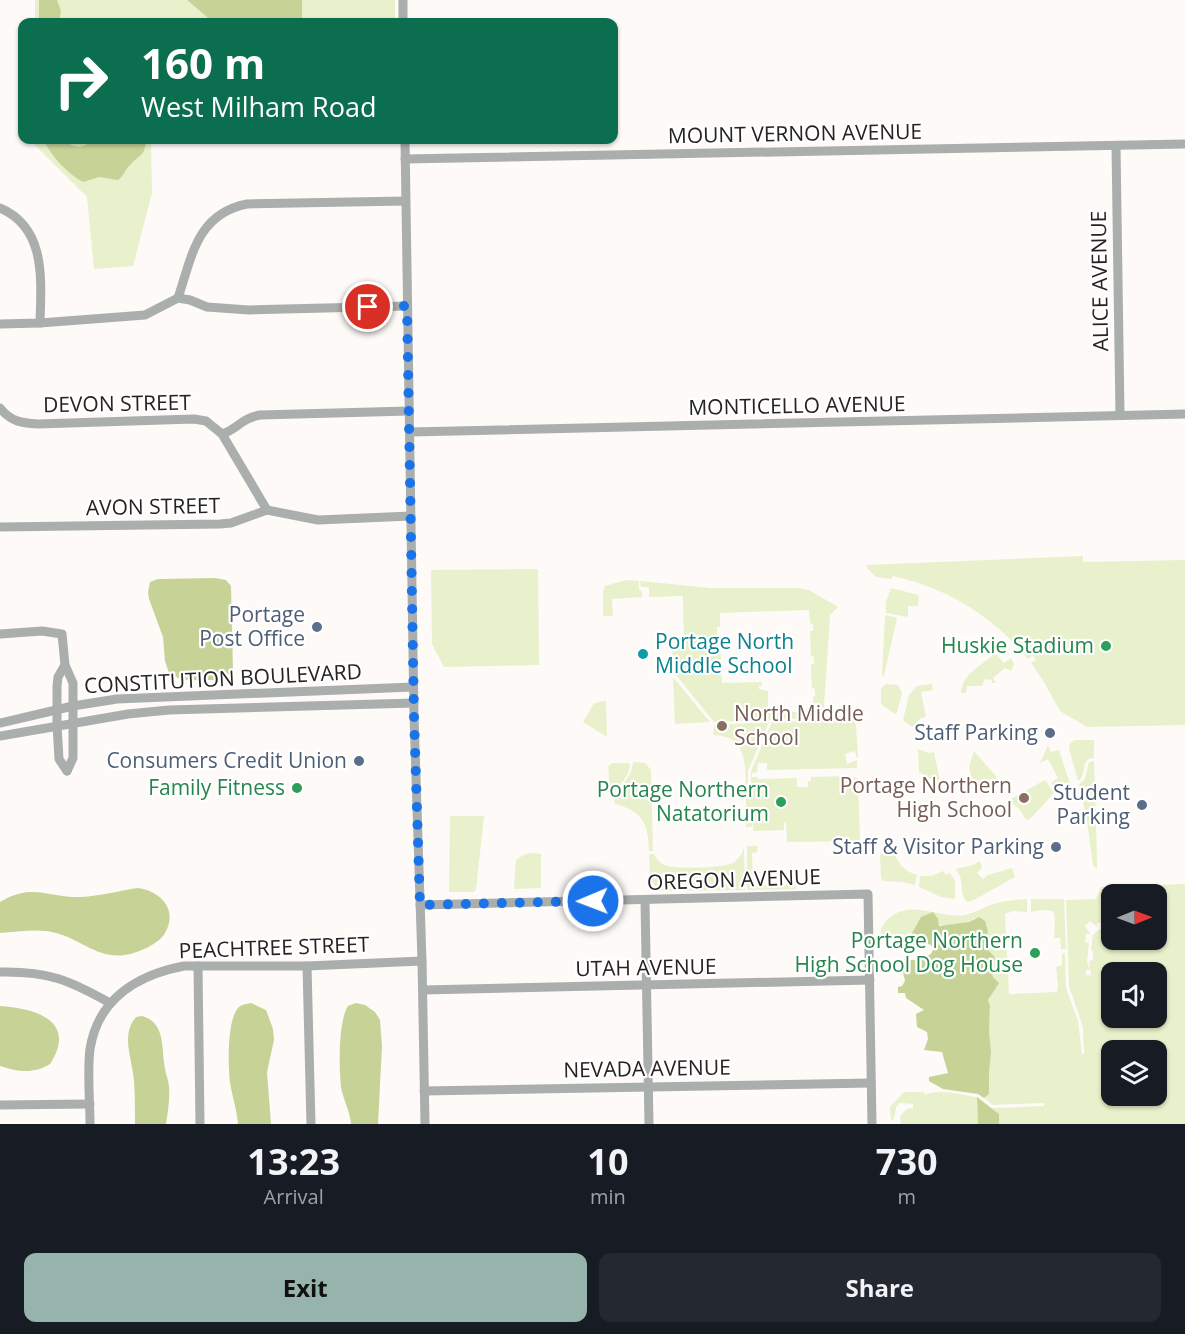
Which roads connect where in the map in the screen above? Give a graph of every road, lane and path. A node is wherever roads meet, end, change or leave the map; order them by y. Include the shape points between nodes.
1 (403, 0) edge
2 (403, 18) edge
3 (405, 144) edge
4 (1185, 144) edge
5 (1116, 146) junction
6 (405, 159) junction
7 (405, 201) junction
8 (0, 208) edge
9 (178, 298) junction
10 (407, 306) junction
11 (40, 323) junction
12 (0, 324) edge
13 (0, 408) edge
14 (409, 411) junction
15 (1185, 414) edge
16 (1120, 415) junction
17 (410, 432) junction
18 (222, 434) junction
19 (267, 510) junction
20 (411, 516) junction
21 (0, 527) edge
22 (0, 634) edge
23 (65, 666) junction
24 (413, 687) junction
25 (414, 703) junction
26 (73, 706) junction
27 (57, 709) junction
28 (0, 723) edge
29 (73, 723) junction
30 (57, 726) junction
31 (0, 736) edge
32 (645, 901) junction
33 (420, 905) junction
34 (422, 961) junction
35 (198, 966) junction
36 (307, 966) junction
37 (0, 972) edge
38 (870, 980) junction
39 (645, 986) junction
40 (423, 990) junction
41 (110, 1003) junction
42 (871, 1083) junction
43 (649, 1088) junction
44 (424, 1091) junction
45 (90, 1104) junction
46 (0, 1105) edge
47 (90, 1124) edge
48 (200, 1124) edge
49 (311, 1124) edge
50 (425, 1124) edge
51 (649, 1124) edge
52 (872, 1124) edge

1 - 2 street
3 - 6 street
4 - 5 street, MOUNT VERNON AVENUE
5 - 6 street, MOUNT VERNON AVENUE
5 - 16 street, ALICE AVENUE
6 - 7 street
7 - 9 street via 232,207 215,217 203,231
7 - 10 street
8 - 11 street via 28,229 38,251
9 - 10 street via 207,307 249,310
9 - 11 street via 145,315
10 - 14 street
11 - 12 street
13 - 18 street, DEVON STREET via 17,422 194,419 206,421
14 - 17 street
14 - 18 street via 260,414 242,420 231,432
15 - 16 street, MONTICELLO AVENUE
16 - 17 street, MONTICELLO AVENUE
17 - 20 street
18 - 19 street
19 - 20 street via 318,520
19 - 21 street, AVON STREET via 220,525
20 - 24 street
22 - 23 street via 62,634
23 - 26 street via 73,683
23 - 27 street via 58,677
24 - 25 street
24 - 26 street, CONSTITUTION BOULEVARD via 149,697
25 - 29 street, CONSTITUTION BOULEVARD via 169,710
25 - 33 street
26 - 27 street, CONSTITUTION BOULEVARD
26 - 29 street
27 - 28 street, CONSTITUTION BOULEVARD
27 - 30 street
29 - 30 street, CONSTITUTION BOULEVARD
29 - 30 street via 73,758 67,771 59,759
30 - 31 street, CONSTITUTION BOULEVARD
32 - 33 street, OREGON AVENUE
32 - 38 street, OREGON AVENUE via 868,894
32 - 39 street
33 - 34 street
34 - 36 street, PEACHTREE STREET
34 - 40 street
35 - 36 street, PEACHTREE STREET
35 - 41 street, PEACHTREE STREET via 154,974
35 - 48 street
36 - 49 street
37 - 41 street via 54,976
38 - 39 street, UTAH AVENUE
38 - 42 street
39 - 40 street, UTAH AVENUE
39 - 43 street
40 - 44 street
41 - 45 street via 94,1033 90,1051
42 - 43 street, NEVADA AVENUE
42 - 52 street
43 - 44 street, NEVADA AVENUE
43 - 51 street
44 - 50 street
45 - 46 street
45 - 47 street

